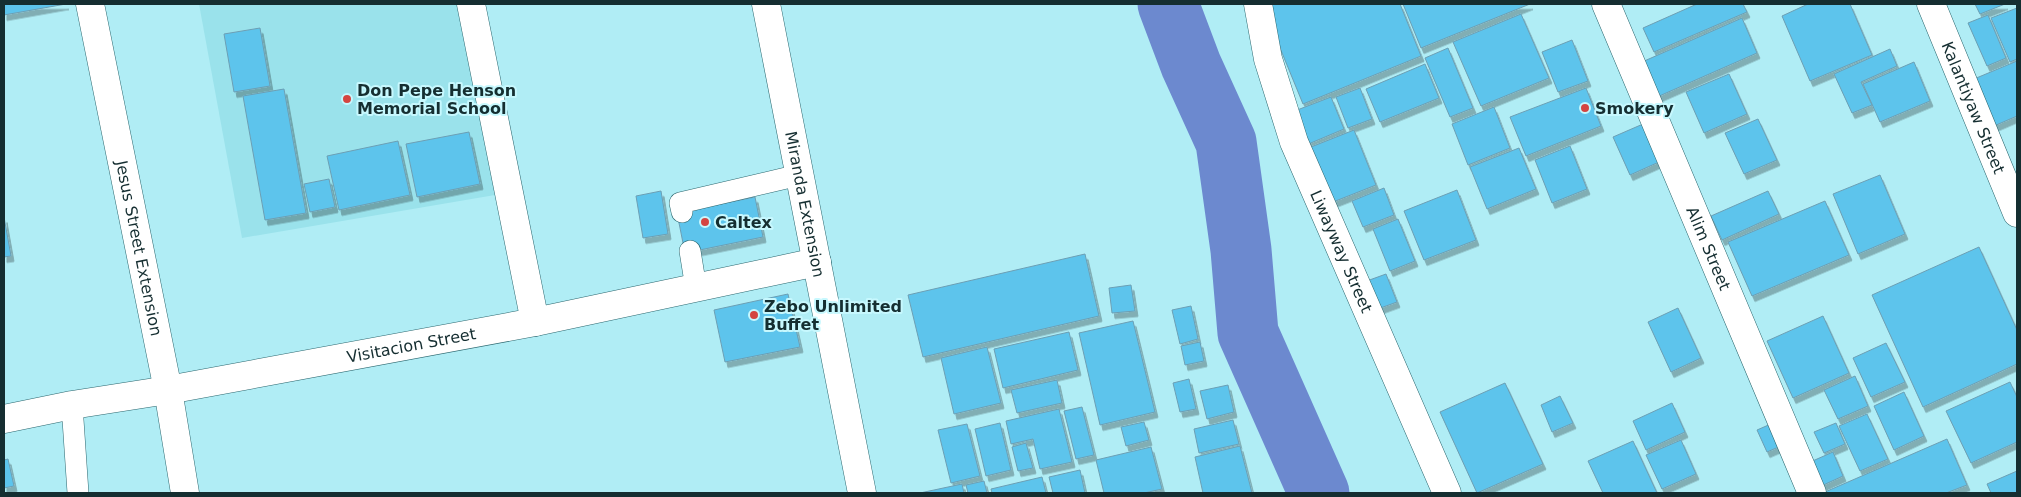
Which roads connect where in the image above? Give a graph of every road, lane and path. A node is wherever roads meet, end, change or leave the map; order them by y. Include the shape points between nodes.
1 (90, 4) edge
2 (471, 4) edge
3 (1258, 4) edge
4 (1606, 4) edge
5 (1931, 4) edge
6 (769, 5) edge
7 (800, 175) junction
8 (682, 212) dead end
9 (2017, 213) edge
10 (690, 251) dead end
11 (817, 262) junction
12 (696, 288) junction
13 (535, 322) junction
14 (168, 390) junction
15 (72, 405) junction
16 (4, 419) edge
17 (78, 493) edge
18 (185, 493) edge
19 (862, 493) edge
20 (1447, 493) edge
21 (1812, 493) edge

1 - 14 street, Jesus Street Extension
2 - 13 street
3 - 20 street, Liwayway Street via 1268,58 1294,142
4 - 21 street, Alim Street
5 - 9 street, Kalantiyaw Street
6 - 7 street, Miranda Extension
7 - 8 lane via 680,203
7 - 11 street, Miranda Extension
10 - 12 lane
11 - 12 street, Visitacion Street
11 - 19 street, Miranda Extension
12 - 13 street, Visitacion Street
13 - 14 street, Visitacion Street
14 - 15 street, Visitacion Street
14 - 18 street, Jesus Street Extension
15 - 16 street, Visitacion Street
15 - 17 lane

